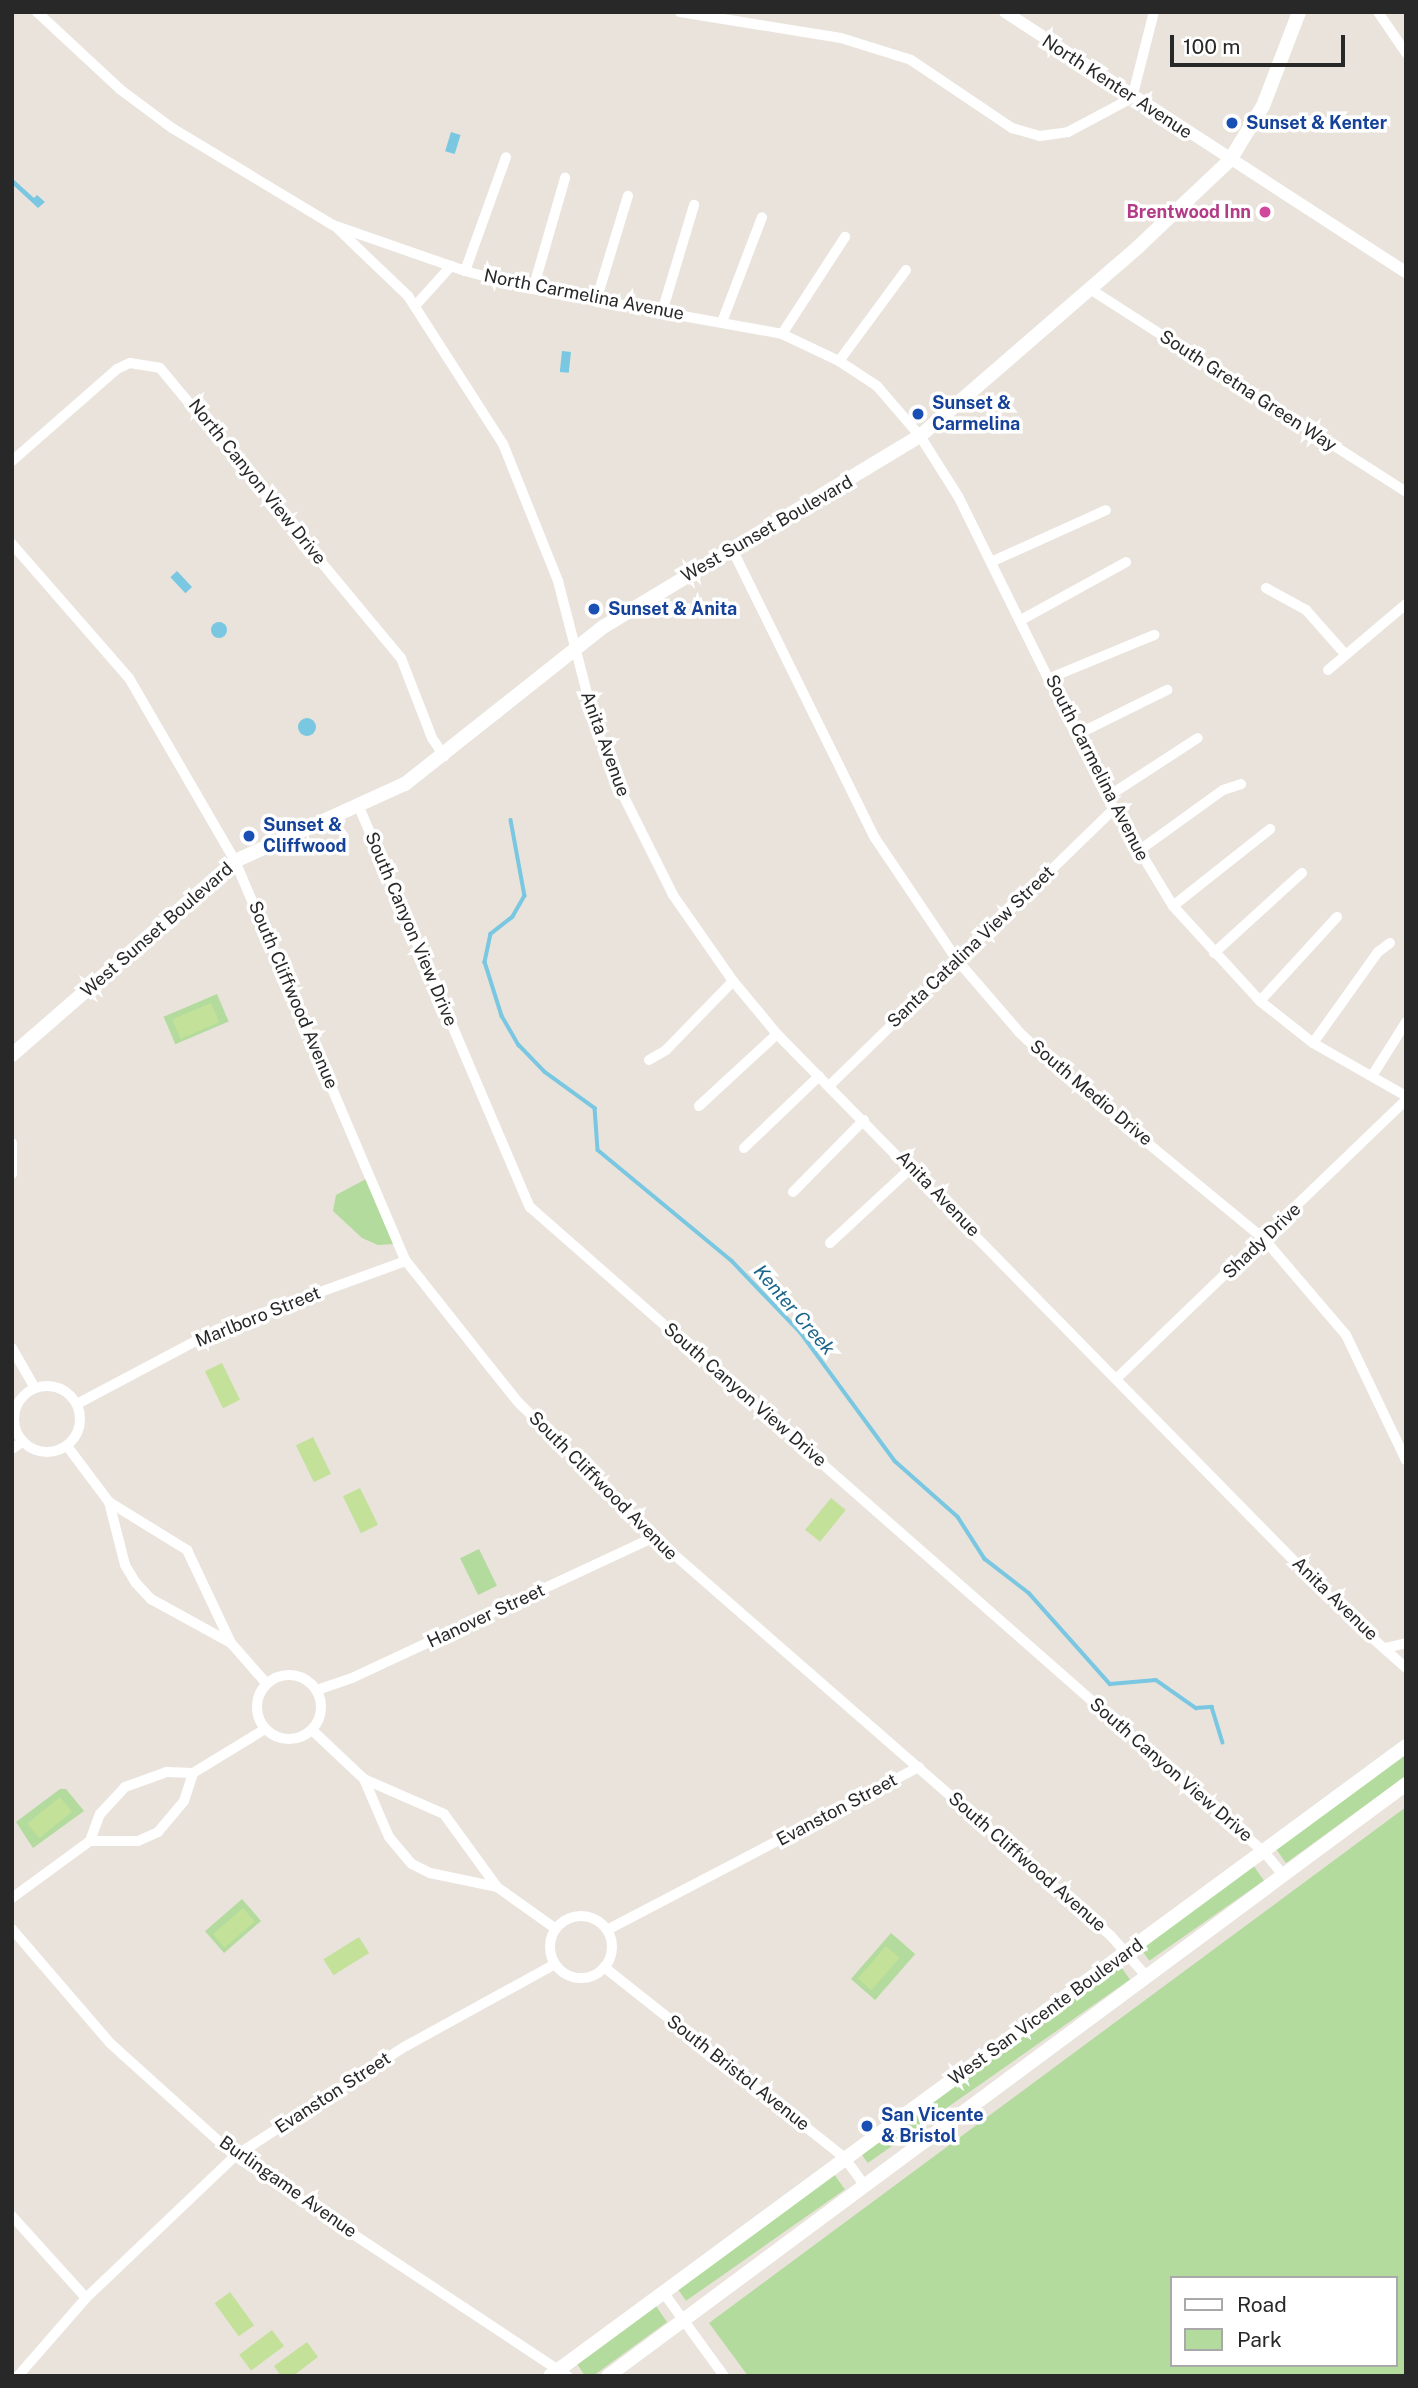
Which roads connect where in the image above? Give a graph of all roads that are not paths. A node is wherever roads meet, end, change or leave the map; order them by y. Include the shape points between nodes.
1 (37, 12) edge
2 (680, 12) edge
3 (1005, 12) edge
4 (1154, 12) edge
5 (1299, 12) edge
6 (1378, 12) edge
7 (1406, 52) edge
8 (1132, 98) junction
9 (506, 157) dead end
10 (1230, 160) junction
11 (565, 178) dead end
12 (628, 196) dead end
13 (694, 205) dead end
14 (762, 217) dead end
15 (333, 225) junction
16 (845, 237) dead end
17 (451, 266) junction
18 (906, 270) dead end
19 (465, 271) junction
20 (1406, 272) edge
21 (533, 289) junction
22 (1090, 289) junction
23 (596, 301) junction
24 (415, 306) junction
25 (662, 312) junction
26 (722, 322) junction
27 (782, 334) junction
28 (839, 361) junction
29 (920, 436) junction
30 (12, 461) edge
31 (1406, 492) edge
32 (1106, 510) dead end
33 (12, 544) edge
34 (732, 549) junction
35 (991, 562) junction
36 (1126, 562) dead end
37 (1266, 588) dead end
38 (1406, 604) edge
39 (1021, 620) junction
40 (1154, 635) dead end
41 (576, 650) junction
42 (1346, 655) junction
43 (1328, 670) dead end
44 (1051, 678) junction
45 (1167, 690) dead end
46 (1076, 735) junction
47 (1198, 738) dead end
48 (444, 756) junction
49 (1241, 784) dead end
50 (1107, 797) junction
51 (359, 807) junction
52 (1114, 809) junction
53 (1270, 829) dead end
54 (1137, 852) junction
55 (235, 861) junction
56 (1302, 873) dead end
57 (1173, 906) junction
58 (1337, 917) dead end
59 (1390, 943) dead end
60 (1214, 953) junction
61 (957, 960) junction
62 (733, 981) junction
63 (1260, 1001) junction
64 (1406, 1022) edge
65 (777, 1034) junction
66 (1313, 1043) junction
67 (12, 1055) edge
68 (649, 1060) dead end
69 (819, 1076) junction
70 (1373, 1076) junction
71 (829, 1086) junction
72 (1406, 1098) edge
73 (699, 1106) dead end
74 (864, 1120) junction
75 (12, 1143) edge
76 (744, 1148) dead end
77 (912, 1167) junction
78 (12, 1174) edge
79 (793, 1192) dead end
80 (1264, 1239) junction
81 (830, 1243) dead end
82 (407, 1261) junction
83 (12, 1348) edge
84 (1116, 1380) junction
85 (35, 1388) junction
86 (77, 1404) junction
87 (22, 1442) junction
88 (67, 1446) junction
89 (12, 1448) edge
90 (1406, 1460) edge
91 (109, 1502) junction
92 (654, 1537) junction
93 (231, 1643) junction
94 (1406, 1643) edge
95 (1385, 1648) junction
96 (1406, 1668) edge
97 (266, 1683) junction
98 (317, 1690) junction
99 (265, 1729) junction
100 (312, 1730) junction
101 (1406, 1746) edge
102 (919, 1767) junction
103 (192, 1773) junction
104 (364, 1779) junction
105 (1406, 1784) edge
106 (90, 1841) junction
107 (1264, 1852) junction
108 (1283, 1875) junction
109 (497, 1887) junction
110 (12, 1898) edge
111 (12, 1928) edge
112 (556, 1929) junction
113 (607, 1930) junction
114 (1129, 1952) junction
115 (555, 1964) junction
116 (604, 1967) junction
117 (1147, 1977) junction
118 (235, 2156) junction
119 (844, 2157) junction
120 (865, 2186) junction
121 (12, 2216) edge
122 (663, 2292) junction
123 (86, 2298) junction
124 (683, 2321) junction
125 (560, 2373) edge
126 (18, 2376) edge
127 (608, 2376) edge
128 (724, 2376) edge

1 - 15 street, North Carmelina Avenue via 113,83 172,128
2 - 8 street via 841,38 911,60 1012,128 1040,136 1068,132
3 - 8 street, North Kenter Avenue
4 - 8 street
5 - 10 main road, West Sunset Boulevard via 1263,106
6 - 7 street
8 - 10 street, North Kenter Avenue
9 - 19 street
10 - 20 street, North Kenter Avenue
10 - 22 main road, West Sunset Boulevard
11 - 21 street
12 - 23 street
13 - 25 street
14 - 26 street
15 - 17 street, North Carmelina Avenue
15 - 24 street, Anita Avenue
16 - 27 street
17 - 19 street, North Carmelina Avenue
17 - 24 street
18 - 28 street
19 - 21 street, North Carmelina Avenue
21 - 23 street, North Carmelina Avenue
22 - 29 main road, West Sunset Boulevard
22 - 31 street, South Gretna Green Way
23 - 25 street, North Carmelina Avenue
24 - 41 street, Anita Avenue via 490,419 521,482 558,581
25 - 26 street, North Carmelina Avenue
26 - 27 street, North Carmelina Avenue
27 - 28 street, North Carmelina Avenue
28 - 29 street, North Carmelina Avenue via 877,386
29 - 34 main road, West Sunset Boulevard
29 - 35 street, South Carmelina Avenue
30 - 48 street, North Canyon View Drive via 117,369 130,363 160,368 401,658 432,738
32 - 35 street
33 - 55 street, South Cliffwood Avenue via 129,678
34 - 41 main road, West Sunset Boulevard via 603,626
34 - 61 street, South Medio Drive via 875,838
35 - 39 street, South Carmelina Avenue
36 - 39 street
37 - 42 street via 1306,610
38 - 42 street
39 - 44 street, South Carmelina Avenue
40 - 44 street
41 - 48 main road, West Sunset Boulevard
41 - 62 street, Anita Avenue via 595,724 637,827 673,895
42 - 43 street
44 - 46 street, South Carmelina Avenue
45 - 46 street
46 - 50 street, South Carmelina Avenue
47 - 50 street
48 - 51 main road, West Sunset Boulevard via 405,784
49 - 54 street via 1223,790
50 - 52 street, South Carmelina Avenue
51 - 55 main road, West Sunset Boulevard
51 - 107 street, South Canyon View Drive via 530,1207
52 - 54 street, South Carmelina Avenue
52 - 61 street, Santa Catalina View Street
53 - 57 street
54 - 57 street, South Carmelina Avenue
55 - 67 main road, West Sunset Boulevard
55 - 82 street, South Cliffwood Avenue
56 - 60 street
57 - 60 street, South Carmelina Avenue
58 - 63 street
59 - 66 street via 1377,952
60 - 63 street, South Carmelina Avenue
61 - 71 street, Santa Catalina View Street
61 - 80 street, South Medio Drive via 1020,1033 1065,1075
62 - 65 street, Anita Avenue
62 - 68 street via 666,1050
63 - 66 street, South Carmelina Avenue
64 - 70 street
65 - 69 street, Anita Avenue
65 - 73 street
66 - 70 street, South Carmelina Avenue
69 - 71 street, Anita Avenue
69 - 76 street
70 - 72 street, South Carmelina Avenue
71 - 74 street, Anita Avenue
72 - 80 street, Shady Drive
74 - 77 street, Anita Avenue
74 - 79 street
75 - 78 street
77 - 81 street
77 - 84 street, Anita Avenue
80 - 84 street, Shady Drive
80 - 90 street, South Medio Drive via 1346,1335
82 - 86 street, Marlboro Street via 216,1330
82 - 92 street, South Cliffwood Avenue via 518,1402
83 - 85 street
84 - 95 street, Anita Avenue
85 - 86 street via 64,1390
85 - 87 street via 15,1408 14,1426
86 - 88 street via 80,1422
87 - 88 street via 49,1453
87 - 89 street
88 - 91 street
91 - 93 street via 187,1550
91 - 93 street via 125,1564 136,1583 151,1599
92 - 98 street, Hanover Street via 352,1678
92 - 102 street, South Cliffwood Avenue
93 - 97 street
94 - 95 street
95 - 96 street, Anita Avenue
97 - 98 street via 277,1676 298,1675
97 - 99 street via 257,1705
98 - 100 street via 321,1714
99 - 100 street via 284,1739
99 - 103 street
100 - 104 street
101 - 107 main road, West San Vicente Boulevard
102 - 113 street, Evanston Street
102 - 114 street, South Cliffwood Avenue
103 - 106 street via 167,1772 125,1787 100,1814
103 - 106 street via 184,1801 158,1832 138,1841
104 - 109 street via 444,1814
104 - 109 street via 389,1838 412,1864 430,1873
105 - 108 main road, West San Vicente Boulevard
106 - 110 street
107 - 108 street, South Canyon View Drive
107 - 114 main road, West San Vicente Boulevard
108 - 117 main road, West San Vicente Boulevard
109 - 112 street
111 - 118 street, Burlingame Avenue via 110,2043
112 - 113 street via 582,1916
112 - 115 street via 550,1946
113 - 116 street via 612,1949
114 - 117 street, South Cliffwood Avenue
114 - 119 main road, West San Vicente Boulevard
115 - 116 street via 579,1978
115 - 118 street, Evanston Street via 406,2046
116 - 119 street, South Bristol Avenue
117 - 120 main road, West San Vicente Boulevard
118 - 123 street, Evanston Street
118 - 125 street, Burlingame Avenue
119 - 120 street, South Bristol Avenue
119 - 122 main road, West San Vicente Boulevard
120 - 124 main road, West San Vicente Boulevard
121 - 123 street
122 - 124 street
122 - 125 main road, West San Vicente Boulevard
123 - 126 street, Evanston Street
124 - 127 main road, West San Vicente Boulevard
124 - 128 street

